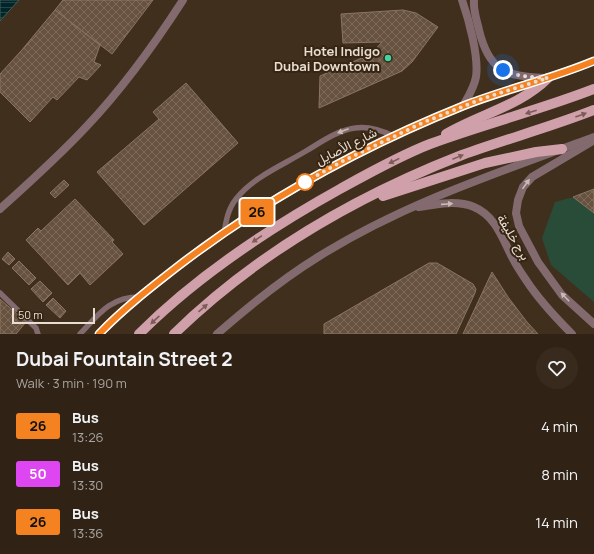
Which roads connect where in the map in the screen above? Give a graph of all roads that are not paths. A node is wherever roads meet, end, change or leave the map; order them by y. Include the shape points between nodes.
1 (462, 0) edge
2 (474, 0) edge
3 (182, 1) edge
4 (594, 60) edge
5 (548, 78) junction
6 (594, 89) edge
7 (463, 106) junction
8 (594, 110) edge
9 (393, 136) junction
10 (594, 138) edge
11 (429, 145) junction
12 (562, 149) junction
13 (367, 198) junction
14 (0, 209) edge
15 (409, 209) junction
16 (224, 233) junction
17 (0, 293) edge
18 (139, 298) junction
19 (594, 324) edge
20 (38, 334) edge
21 (80, 334) edge
22 (99, 334) edge
23 (139, 334) edge
24 (174, 334) edge
25 (217, 334) edge
26 (572, 334) edge

1 - 7 street via 468,18 476,67 474,85
2 - 5 street via 483,44 494,63 513,75
3 - 14 street via 108,103
4 - 5 street, شارع الأصايل
5 - 7 street, شارع الأصايل
5 - 11 main road via 540,87 520,100 463,125
6 -> 11 main road
7 - 9 street, شارع الأصايل
13 -> 8 main road via 468,153
9 - 16 street, شارع الأصايل via 304,182
9 -> 16 lane via 375,128 354,128 340,132 315,146 243,191 230,210
10 - 12 street
19 -> 10 street via 562,295 542,268 527,245 516,213 523,187 532,176
11 -> 23 main road via 357,179 259,237 198,282
12 - 13 main road via 492,162 392,193
12 - 15 street via 464,184
24 -> 13 main road via 202,308 255,267 310,230
15 - 25 street via 341,243 298,270
15 -> 26 street, برج خليفة via 462,203 485,213 494,222 526,281
16 - 18 street, شارع الأصايل
17 - 20 lane via 36,328
18 - 21 lane via 124,298 110,304
18 - 22 street, شارع الأصايل

